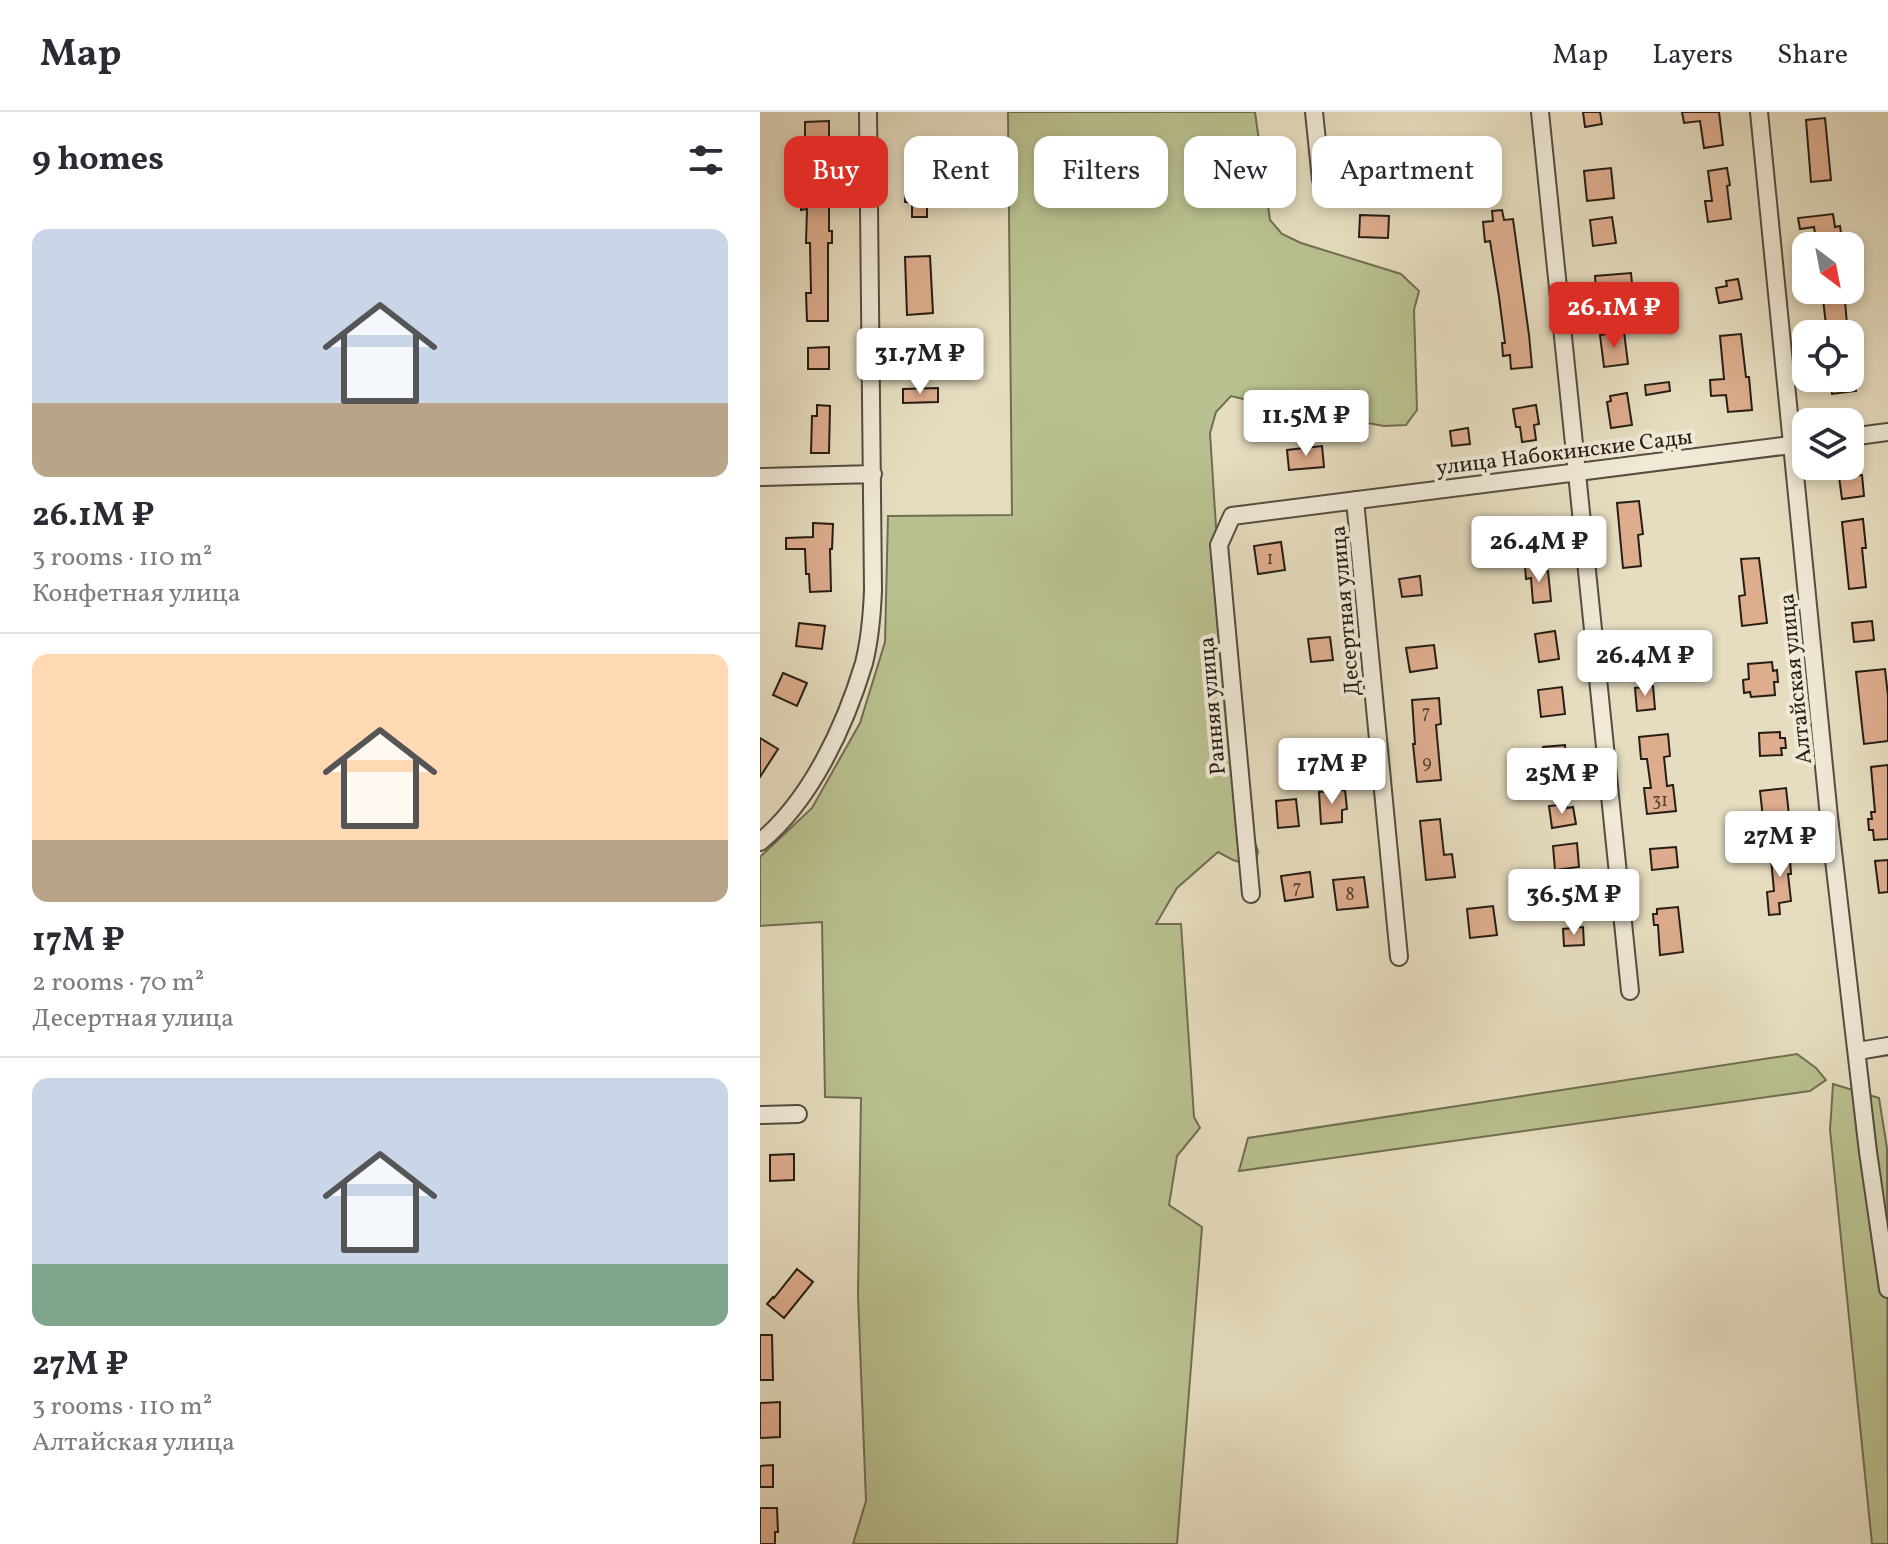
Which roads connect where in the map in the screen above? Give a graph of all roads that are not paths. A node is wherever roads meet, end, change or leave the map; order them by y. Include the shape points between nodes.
1 (868, 112) edge
2 (1314, 112) edge
3 (1540, 112) edge
4 (1759, 112) edge
5 (1316, 136) edge
6 (1795, 408) edge
7 (1888, 432) edge
8 (1864, 435) edge
9 (1792, 445) edge
10 (1576, 472) junction
11 (873, 474) junction
12 (760, 477) edge
13 (1802, 480) edge
14 (1355, 500) junction
15 (1232, 516) joint
16 (760, 842) edge
17 (1251, 894) dead end
18 (1399, 957) dead end
19 (1630, 991) dead end
20 (1888, 1046) edge
21 (1858, 1051) junction
22 (798, 1114) dead end
23 (760, 1115) edge
24 (1888, 1289) edge

1 - 11 street
2 - 5 street
3 - 10 street
4 - 6 street, Алтайская улица
7 - 8 street
9 - 10 street, улица Набокинские Сады
10 - 14 street, улица Набокинские Сады
10 - 19 street
11 - 12 street
11 - 16 street via 873,590 864,662 836,736 809,787
13 - 21 street, Алтайская улица via 1829,817
14 - 15 street, улица Набокинские Сады
14 - 18 street, Десертная улица
15 - 17 street, Ранняя улица via 1219,545
20 - 21 street
21 - 24 street, Алтайская улица
22 - 23 street

